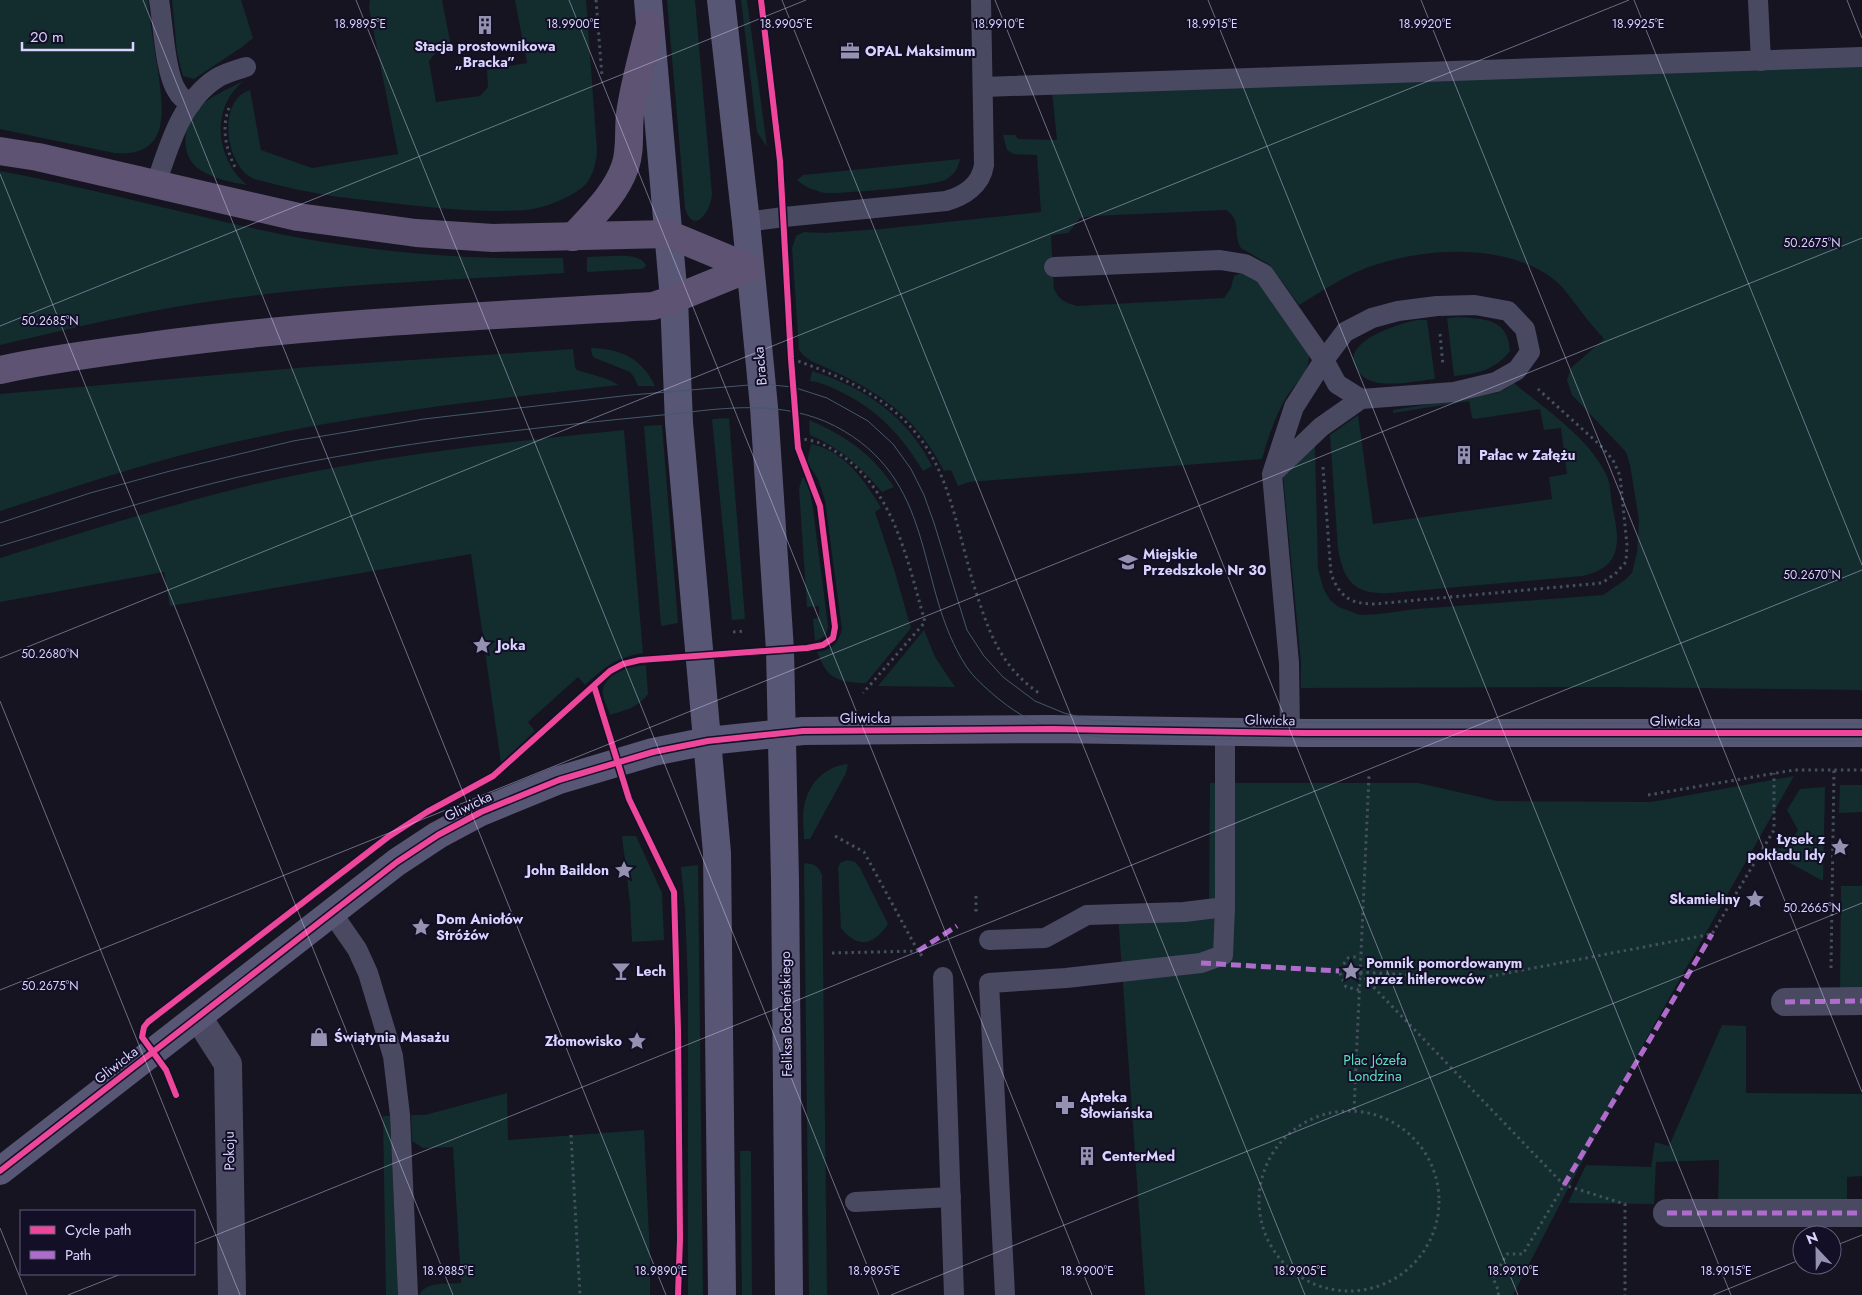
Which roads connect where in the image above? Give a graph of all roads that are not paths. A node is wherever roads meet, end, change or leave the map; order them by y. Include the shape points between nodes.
1 (160, 0) edge
2 (720, 0) edge
3 (981, 0) edge
4 (1758, 0) edge
5 (649, 12) edge
6 (1862, 57) edge
7 (1761, 61) junction
8 (246, 67) dead end
9 (983, 87) junction
10 (191, 104) junction
11 (0, 151) edge
12 (156, 184) junction
13 (746, 222) junction
14 (668, 234) junction
15 (573, 237) junction
16 (750, 268) junction
17 (1054, 268) dead end
18 (674, 300) junction
19 (1324, 360) junction
20 (0, 370) edge
21 (1361, 398) junction
22 (1272, 474) junction
23 (1225, 731) junction
24 (1290, 732) junction
25 (782, 733) junction
26 (1862, 733) edge
27 (708, 741) junction
28 (1225, 907) junction
29 (332, 913) junction
30 (989, 940) dead end
31 (943, 977) road end
32 (1862, 1001) edge
33 (1785, 1002) dead end
34 (198, 1016) junction
35 (0, 1171) edge
36 (950, 1197) junction
37 (855, 1202) dead end
38 (1667, 1213) dead end
39 (1862, 1213) edge
40 (232, 1295) edge
41 (408, 1295) edge
42 (722, 1295) edge
43 (789, 1295) edge
44 (954, 1295) edge
45 (1005, 1295) edge

1 - 10 lane via 170,78 177,92
2 - 13 main road, Bracka
3 - 9 lane
4 - 7 lane
5 - 14 main road
5 - 15 main road via 630,115 626,166 608,197
6 - 7 lane
7 - 9 lane
8 - 10 lane via 218,77 198,93
9 - 13 lane via 983,172 963,195 946,201
10 - 12 lane via 169,145
11 - 12 main road
12 - 15 main road via 298,217 416,233 493,238
13 - 16 main road, Bracka
14 - 15 main road
14 - 16 main road
14 - 18 main road
16 - 18 main road
16 - 25 main road, Bracka via 764,407
17 - 19 lane via 1220,260 1245,264 1264,274
18 - 20 main road via 653,306 374,322 215,337
18 - 27 main road via 679,423
19 - 21 lane via 1337,384
19 - 21 lane via 1345,332 1372,318 1398,311 1475,305 1508,311 1525,330 1530,352 1517,370 1496,382 1446,393
19 - 22 lane via 1294,406
21 - 22 lane via 1321,427
22 - 24 lane via 1289,664
23 - 24 main road, Gliwicka
23 - 25 main road, Gliwicka via 1052,729
23 - 28 lane
24 - 26 main road, Gliwicka
25 - 27 main road, Gliwicka
25 - 43 main road, Feliksa Bocheńskiego
27 - 29 main road, Gliwicka via 653,752 559,780 481,812 397,862
27 - 42 main road via 718,868
28 - 30 lane via 1184,912 1087,915 1045,938
28 - 45 lane via 1223,955 1201,964 989,983
29 - 34 main road, Gliwicka
29 - 41 lane via 357,949 368,973 393,1056 400,1115
31 - 36 lane
32 - 33 street
34 - 35 main road, Gliwicka
34 - 40 street, Pokoju via 228,1064
36 - 37 lane
36 - 44 lane
38 - 39 street

